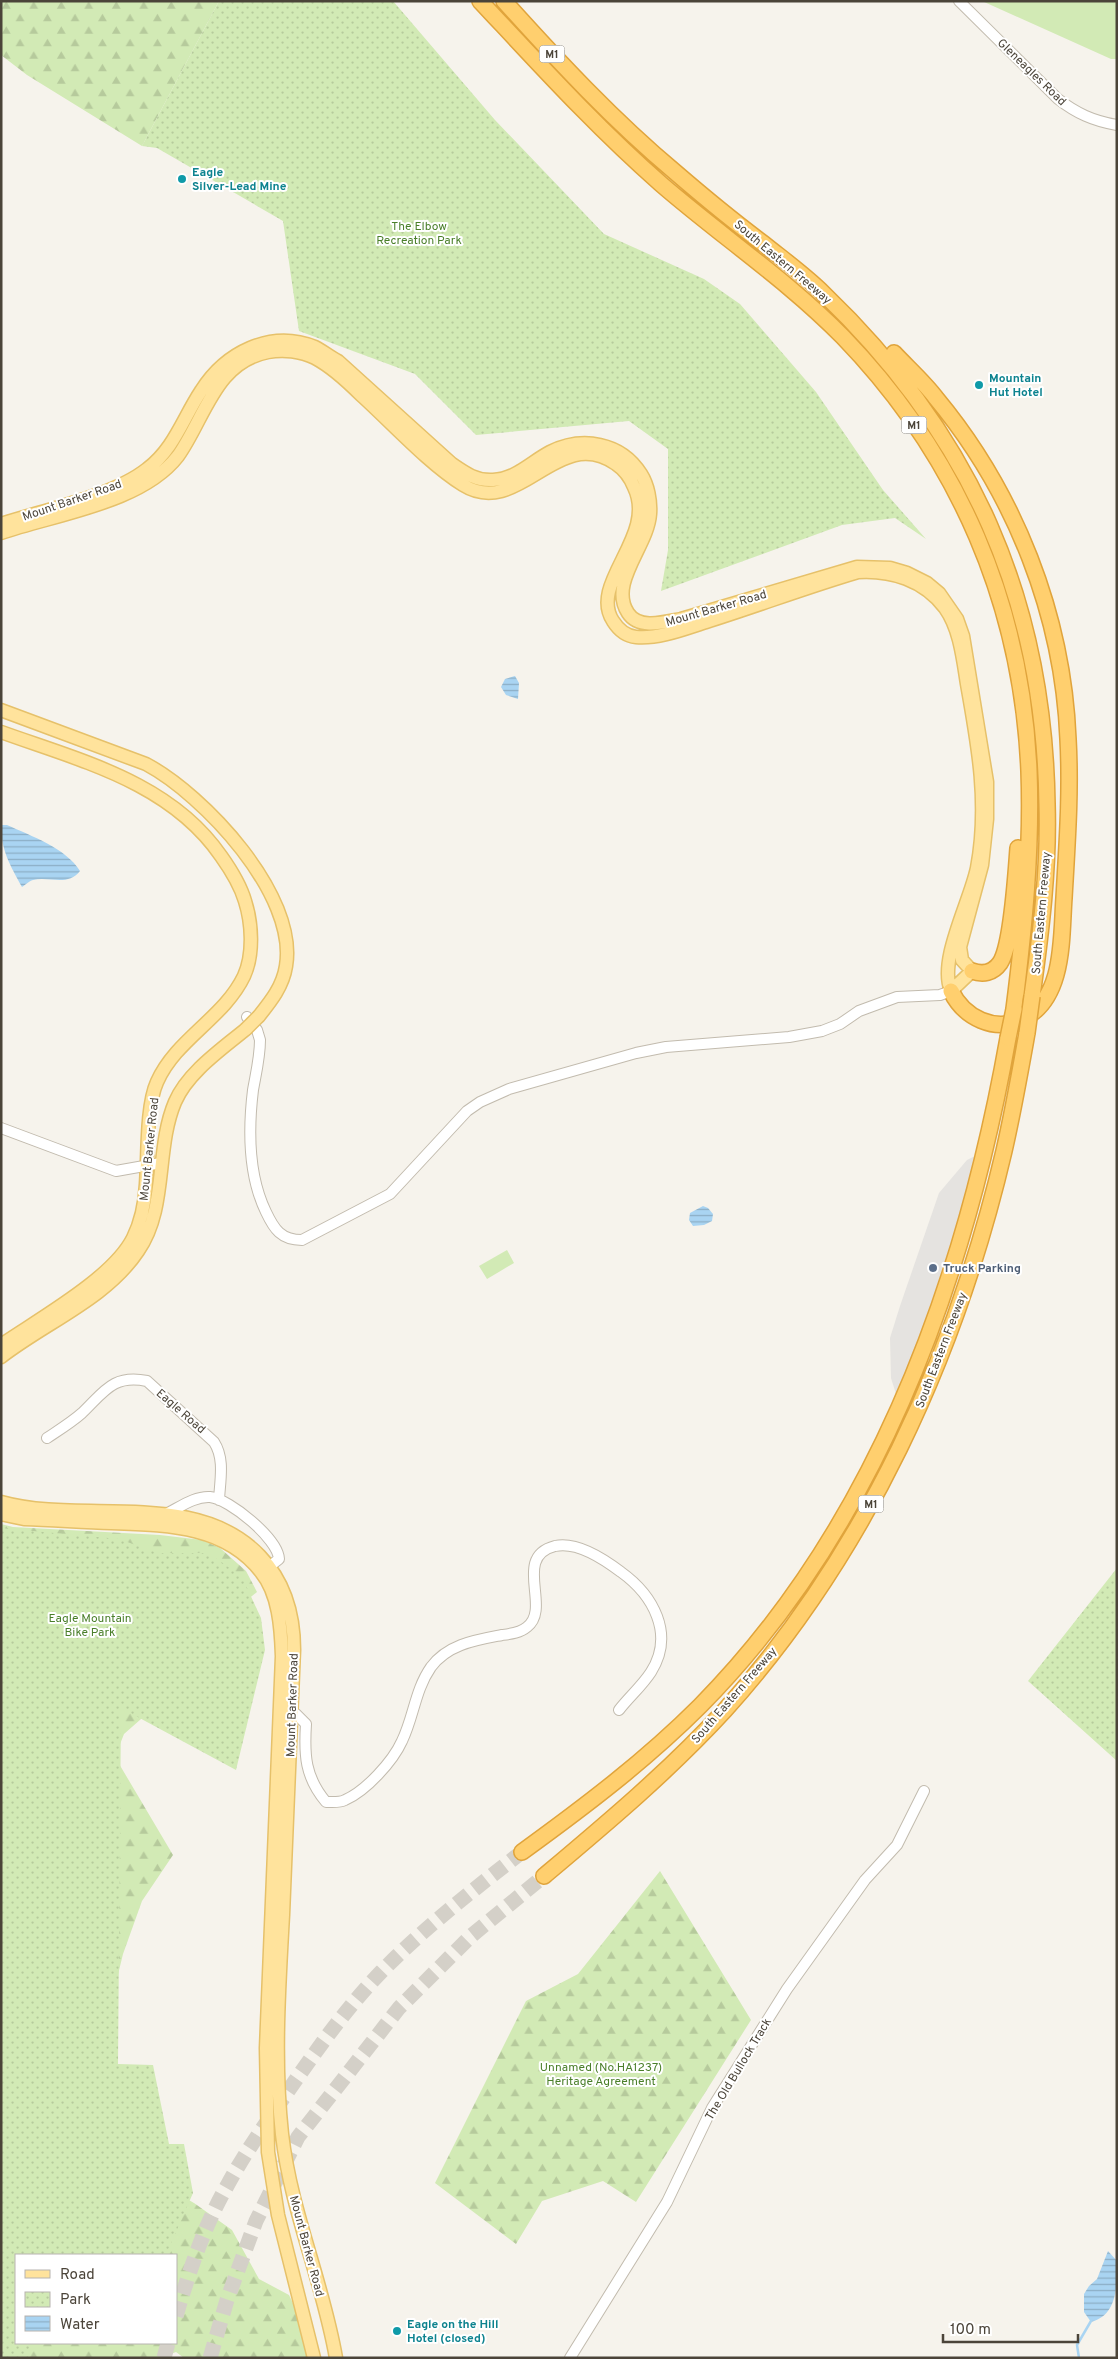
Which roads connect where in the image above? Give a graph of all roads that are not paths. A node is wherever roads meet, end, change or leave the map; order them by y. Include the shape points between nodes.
1 (480, 1) edge
2 (504, 1) edge
3 (516, 1) edge
4 (959, 1) edge
5 (601, 104) junction
6 (1117, 125) edge
7 (822, 291) junction
8 (1, 524) edge
9 (1, 533) edge
10 (996, 581) junction
11 (1, 710) edge
12 (1, 732) edge
13 (972, 971) junction
14 (949, 993) junction
15 (251, 1021) junction
16 (1, 1128) edge
17 (161, 1163) junction
18 (147, 1164) junction
19 (1, 1345) edge
20 (1, 1357) edge
21 (47, 1438) dead end
22 (219, 1500) junction
23 (1, 1502) edge
24 (1, 1514) edge
25 (164, 1515) junction
26 (266, 1570) junction
27 (619, 1710) dead end
28 (286, 1711) junction
29 (924, 1791) dead end
30 (522, 1852) tunnel mouth
31 (544, 1876) tunnel mouth
32 (282, 2134) junction
33 (267, 2135) junction
34 (314, 2358) edge
35 (336, 2358) edge
36 (570, 2358) edge

1 - 10 highway, South Eastern Freeway / M1 via 560,88 624,150 696,214 809,304 876,374 905,411 957,494
2 - 5 highway, South Eastern Freeway / M1
3 - 5 highway
4 - 6 street, Gleneagles Road via 1058,99 1092,120
5 - 7 highway, South Eastern Freeway / M1 via 700,194
7 - 14 highway via 872,328 936,397 964,434 1000,493 1026,547 1040,584 1058,655 1067,720 1068,792 1063,909 1054,983 1038,1009 1022,1020 1008,1024 973,1017
7 - 31 highway, South Eastern Freeway / M1, bridge via 888,360 945,438 990,524 1022,615 1041,708 1047,804 1044,900 1027,1033 1004,1151 964,1290 915,1416 867,1512 787,1633 726,1708 658,1778
8 - 13 main road, Mount Barker Road via 134,479 168,449 209,379 233,356 267,343 300,343 316,348 338,362 469,476 506,478 551,452 581,443 608,446 621,454 641,474 650,501 647,530 621,590 624,606 631,617 641,622 659,624 681,619 857,567 890,568 918,578 939,593 957,619 967,652 984,752 988,800 985,844 980,878 960,946 962,960
9 - 14 main road, Mount Barker Road via 116,498 153,479 178,456 205,405 227,375 255,356 278,351 302,353 325,364 438,465 482,493 507,491 550,464 570,456 604,456 619,466 629,476 637,492 640,516 636,533 613,578 607,603 611,618 621,630 632,636 648,637 684,629 858,572 887,573 910,580 923,587 945,609 958,638 982,772 980,846 971,892 949,957
10 - 13 highway via 1018,746 1018,843 1004,954 999,964 989,972
10 - 30 highway, South Eastern Freeway / M1, bridge via 1018,675 1029,769 1030,818 1014,1009 985,1151 945,1290 911,1382 891,1426 821,1553 777,1616 734,1669 630,1770
11 - 15 main road, Mount Barker Road via 146,764 168,776 216,818 246,856 274,901 286,939 286,966 278,991
12 - 18 main road, Mount Barker Road via 128,779 159,796 180,810 209,838 241,888 249,914 250,935 244,975 222,1006 172,1058 156,1083
13 - 14 main road
14 - 15 street via 897,997 859,1011 822,1031 771,1040 666,1046 509,1089 467,1111 390,1194 302,1240 282,1236 274,1228 255,1185 251,1127 260,1040
15 - 17 main road, Mount Barker Road via 182,1090 170,1118
16 - 18 street via 116,1170
17 - 18 street
17 - 20 main road, Mount Barker Road via 150,1227 124,1269 107,1285
18 - 19 main road, Mount Barker Road via 142,1214 133,1238 118,1260 98,1278
21 - 22 street, Eagle Road via 73,1420 111,1385 122,1380 147,1382 205,1431 217,1446 222,1463
22 - 25 street via 211,1497 194,1500
22 - 26 street via 249,1519 274,1544 279,1559
23 - 25 main road, Mount Barker Road via 41,1509
24 - 26 main road, Mount Barker Road via 24,1519 164,1525 188,1529 224,1541
25 - 26 main road, Mount Barker Road via 200,1520 224,1529 255,1550
26 - 28 main road, Mount Barker Road via 279,1620
27 - 28 street via 645,1680 658,1658 661,1628 656,1611 637,1585 608,1563 590,1553 560,1545 545,1549 536,1560 535,1606 527,1628 467,1642 440,1658 425,1677 416,1696 408,1727 396,1753 367,1784 346,1800 326,1802 320,1794 306,1766 306,1724
28 - 32 main road, Mount Barker Road via 278,2056
28 - 33 main road, Mount Barker Road via 266,2048
29 - 36 street, The Old Bullock Track via 897,1845 865,1880 787,1990 712,2108 667,2202
32 - 33 main road
32 - 35 main road, Mount Barker Road via 297,2214
33 - 34 main road, Mount Barker Road via 278,2215

